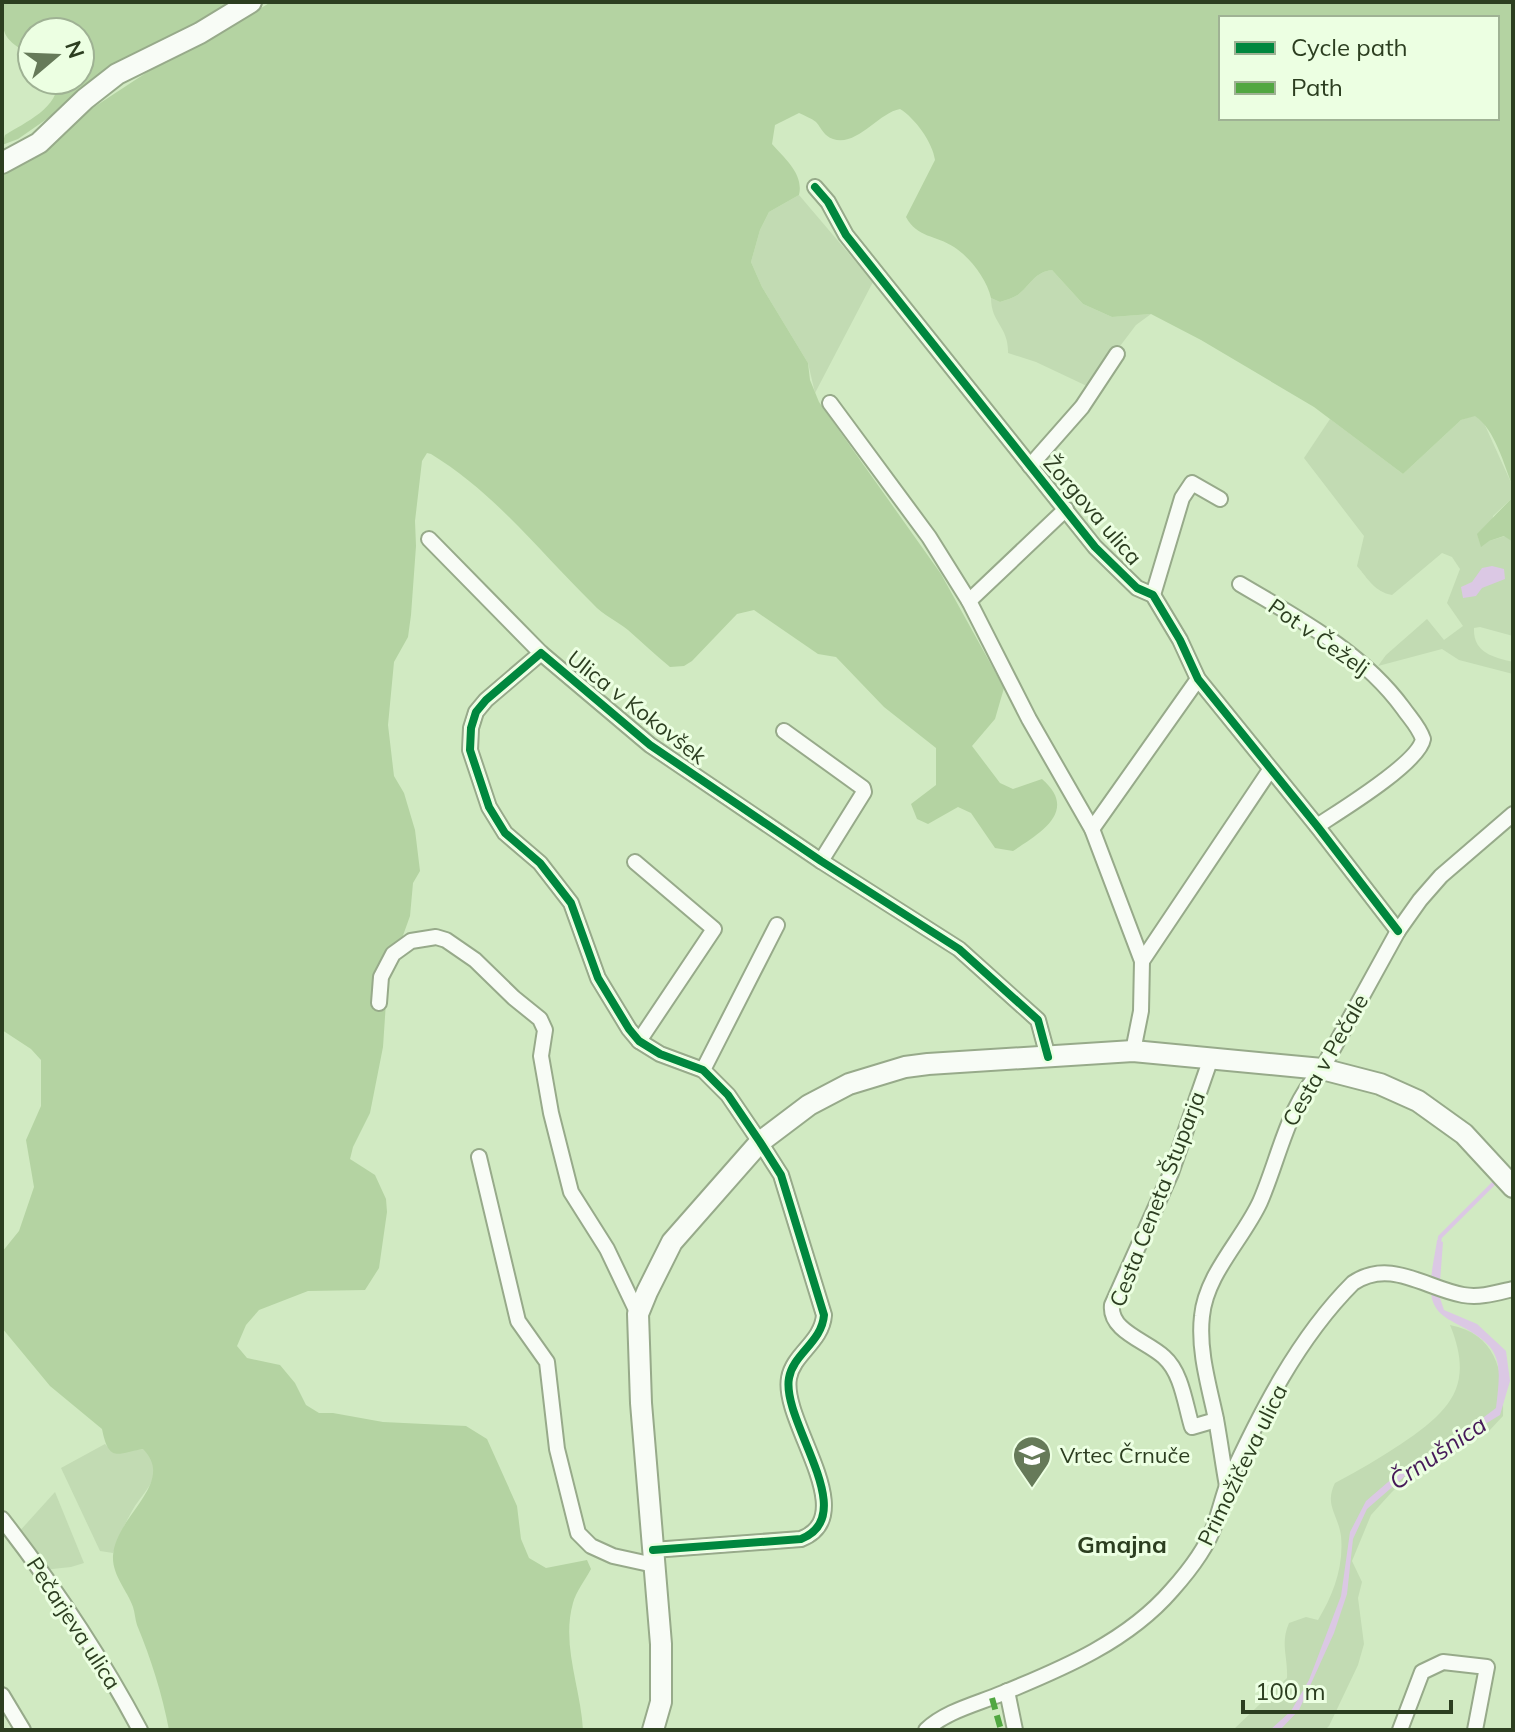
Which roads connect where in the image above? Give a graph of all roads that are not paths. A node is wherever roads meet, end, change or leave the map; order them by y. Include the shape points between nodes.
1 (251, 2) edge
2 (2, 163) edge
3 (815, 187) dead end
4 (1117, 354) dead end
5 (830, 403) dead end
6 (1030, 466) junction
7 (1220, 499) dead end
8 (1066, 509) junction
9 (429, 539) dead end
10 (1240, 584) dead end
11 (1153, 595) junction
12 (969, 601) junction
13 (541, 653) junction
14 (1198, 679) junction
15 (784, 731) dead end
16 (1270, 770) junction
17 (1513, 814) edge
18 (1317, 826) junction
19 (1092, 829) junction
20 (821, 861) junction
21 (635, 862) dead end
22 (777, 925) dead end
23 (1398, 931) junction
24 (1142, 961) junction
25 (379, 1003) dead end
26 (639, 1041) junction
27 (1133, 1051) junction
28 (1048, 1057) junction
29 (1211, 1058) junction
30 (1322, 1069) junction
31 (703, 1070) junction
32 (760, 1142) junction
33 (479, 1157) dead end
34 (1506, 1178) edge
35 (1513, 1289) edge
36 (638, 1314) junction
37 (1216, 1420) junction
38 (1227, 1486) junction
39 (2, 1519) edge
40 (654, 1558) junction
41 (1007, 1691) junction
42 (2, 1695) edge
43 (23, 1730) edge
44 (140, 1730) edge
45 (653, 1730) edge
46 (926, 1730) edge
47 (1015, 1730) edge
48 (1400, 1730) edge
49 (1475, 1730) edge

1 - 2 street via 117,74 39,143
3 - 6 street, Žorgova ulica via 846,235
4 - 6 street via 1082,407
5 - 12 street
6 - 8 street, Žorgova ulica
7 - 11 street, Žorgova ulica via 1192,483 1182,498
8 - 11 street, Žorgova ulica via 1095,547 1137,588
8 - 12 street, Žorgova ulica
9 - 13 street, Ulica v Kokovšek
10 - 18 street, Pot v Čeželj via 1365,665 1388,687 1423,739 1410,759
11 - 14 street, Žorgova ulica
12 - 19 street
13 - 20 street, Ulica v Kokovšek via 650,745
13 - 26 street, Ulica v Kokovšek via 476,712 470,750 489,807 505,833 540,863 571,903 598,978
14 - 16 street, Žorgova ulica
14 - 19 street
15 - 20 street via 863,788
16 - 18 street, Žorgova ulica
16 - 24 street
17 - 23 street, Cesta v Pečale via 1441,876
18 - 23 street, Žorgova ulica
19 - 24 street
20 - 28 street, Ulica v Kokovšek via 994,977 1038,1020
21 - 26 street via 714,929
22 - 31 street
23 - 30 street, Cesta v Pečale
24 - 27 street
25 - 36 street via 381,977 393,954 411,941 436,937 475,960 540,1019 551,1113 571,1192 607,1249
26 - 31 street, Ulica v Kokovšek
27 - 28 street, Cesta Ceneta Štuparja
27 - 29 street, Cesta Ceneta Štuparja
28 - 32 street, Cesta Ceneta Štuparja via 928,1064 886,1072 809,1105
29 - 30 street, Cesta Ceneta Štuparja
29 - 37 street, Cesta Ceneta Štuparja via 1171,1173 1111,1314 1117,1325 1175,1368 1192,1427
30 - 34 street, Cesta Ceneta Štuparja via 1380,1084 1418,1101 1464,1134
30 - 37 street, Cesta v Pečale via 1307,1085 1284,1131 1260,1202 1210,1287 1202,1337
31 - 32 street, Ulica v Kokovšek via 728,1095
32 - 36 street, Cesta Ceneta Štuparja via 672,1242
32 - 40 street, Ulica v Kokovšek via 781,1175 824,1315 823,1327 789,1379 825,1516 813,1534 801,1539
33 - 40 street via 518,1321 547,1362 557,1449 578,1533 613,1556
35 - 38 street, Primožičeva ulica via 1472,1296 1387,1271 1353,1283 1316,1325 1276,1389
36 - 40 street, Cesta Ceneta Štuparja
37 - 38 street, Cesta v Pečale
38 - 41 street, Primožičeva ulica via 1208,1541 1171,1592 1136,1626
39 - 44 street, Pečarjeva ulica via 77,1621
40 - 45 street, Cesta Ceneta Štuparja via 661,1702
41 - 46 street, Primožičeva ulica
41 - 47 street
42 - 43 street
48 - 49 street via 1422,1672 1443,1662 1487,1667

